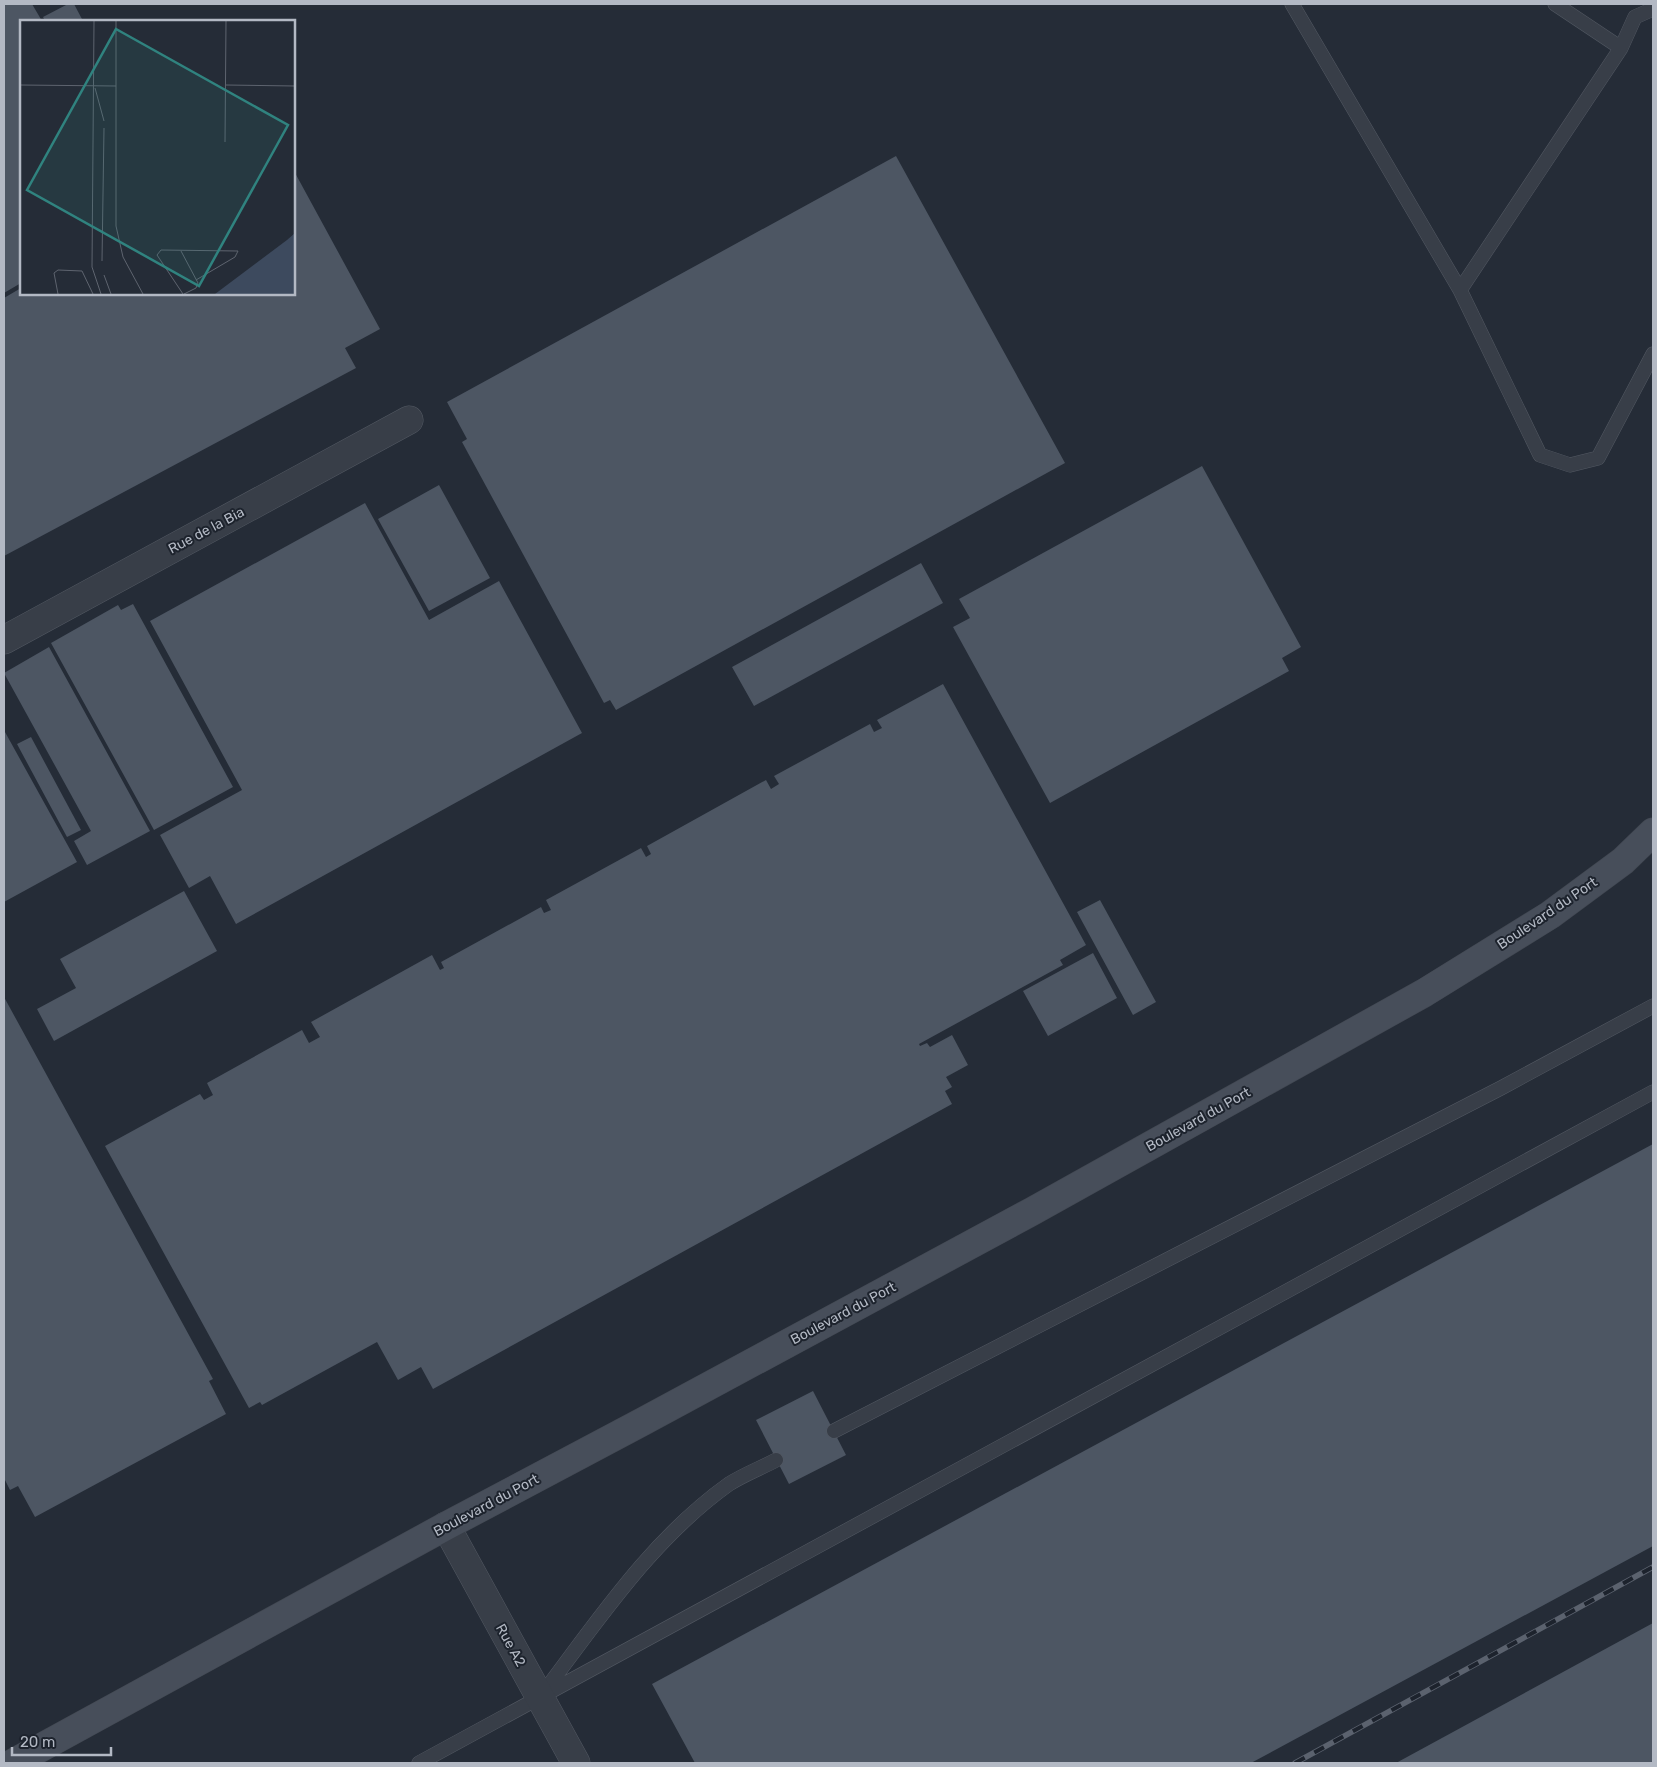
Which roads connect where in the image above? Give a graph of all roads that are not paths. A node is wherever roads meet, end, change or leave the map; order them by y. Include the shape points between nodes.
1 (1292, 4) edge
2 (1555, 4) edge
3 (1653, 9) edge
4 (1621, 48) junction
5 (1460, 290) junction
6 (1653, 354) edge
7 (409, 420) dead end
8 (4, 640) edge
9 (1653, 832) edge
10 (1653, 1006) edge
11 (1653, 1092) edge
12 (834, 1431) dead end
13 (776, 1460) dead end
14 (446, 1526) junction
15 (540, 1698) junction
16 (13, 1763) edge
17 (419, 1763) edge
18 (576, 1763) edge

1 - 5 lane
2 - 4 lane
3 - 4 lane via 1635,17
4 - 5 lane
5 - 6 lane via 1540,455 1570,465 1598,458
7 - 8 street, Rue de la Bia
9 - 14 main road, Boulevard du Port via 1623,861 1550,915 1424,993 1031,1212
10 - 12 lane
11 - 15 lane
13 - 15 lane via 731,1483 687,1518 632,1576
14 - 15 street, Rue A2
14 - 16 main road, Boulevard du Port
15 - 17 lane
15 - 18 street, Rue A2

